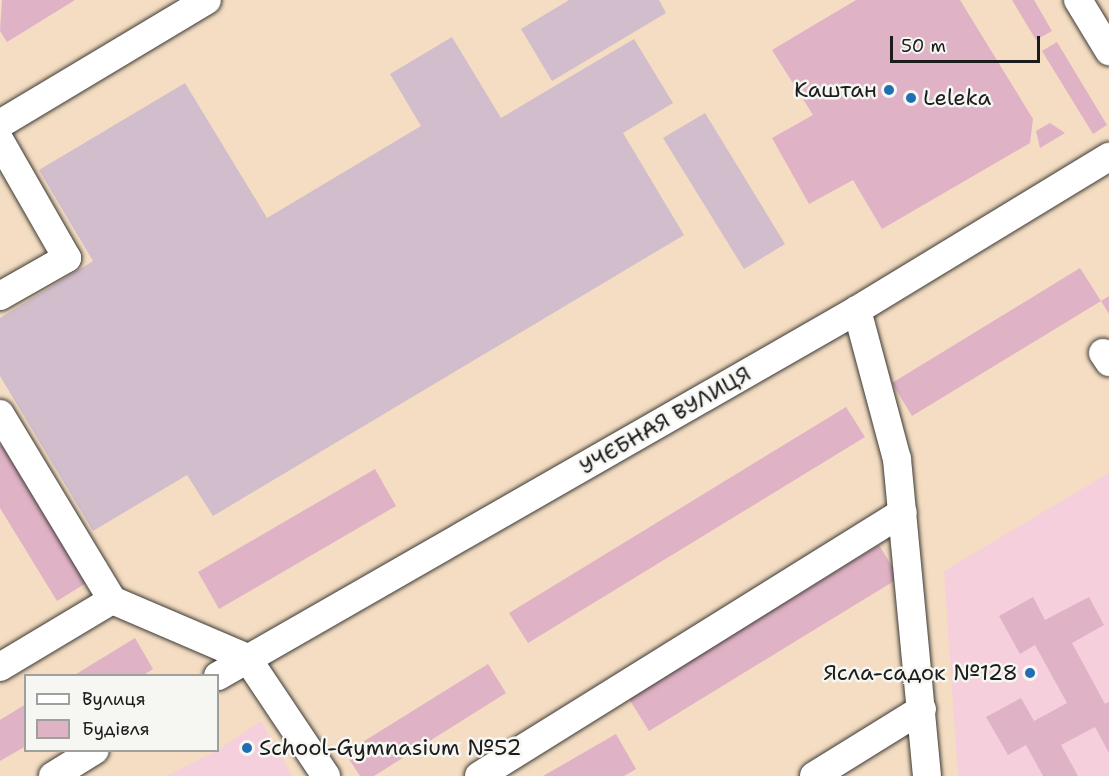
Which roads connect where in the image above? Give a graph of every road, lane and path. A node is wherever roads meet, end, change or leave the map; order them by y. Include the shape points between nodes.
1 (207, 0) edge
2 (1078, 0) edge
3 (1109, 51) edge
4 (0, 124) edge
5 (0, 141) edge
6 (1109, 157) edge
7 (0, 297) edge
8 (857, 310) junction
9 (0, 414) edge
10 (903, 512) junction
11 (112, 600) junction
12 (247, 658) junction
13 (0, 667) edge
14 (219, 675) edge
15 (922, 709) junction
16 (92, 752) edge
17 (53, 776) edge
18 (326, 776) edge
19 (479, 776) edge
20 (814, 776) edge
21 (927, 776) edge

1 - 4 street
2 - 3 street
5 - 7 street via 67,258
6 - 8 street, УЧЄБНАЯ ВУЛИЦЯ
8 - 10 street via 897,459
8 - 12 street, УЧЄБНАЯ ВУЛИЦЯ
9 - 11 street
10 - 15 street
10 - 19 street
11 - 12 street
11 - 13 street
12 - 14 street, УЧЄБНАЯ ВУЛИЦЯ
12 - 18 street
15 - 20 street
15 - 21 street
16 - 17 street

